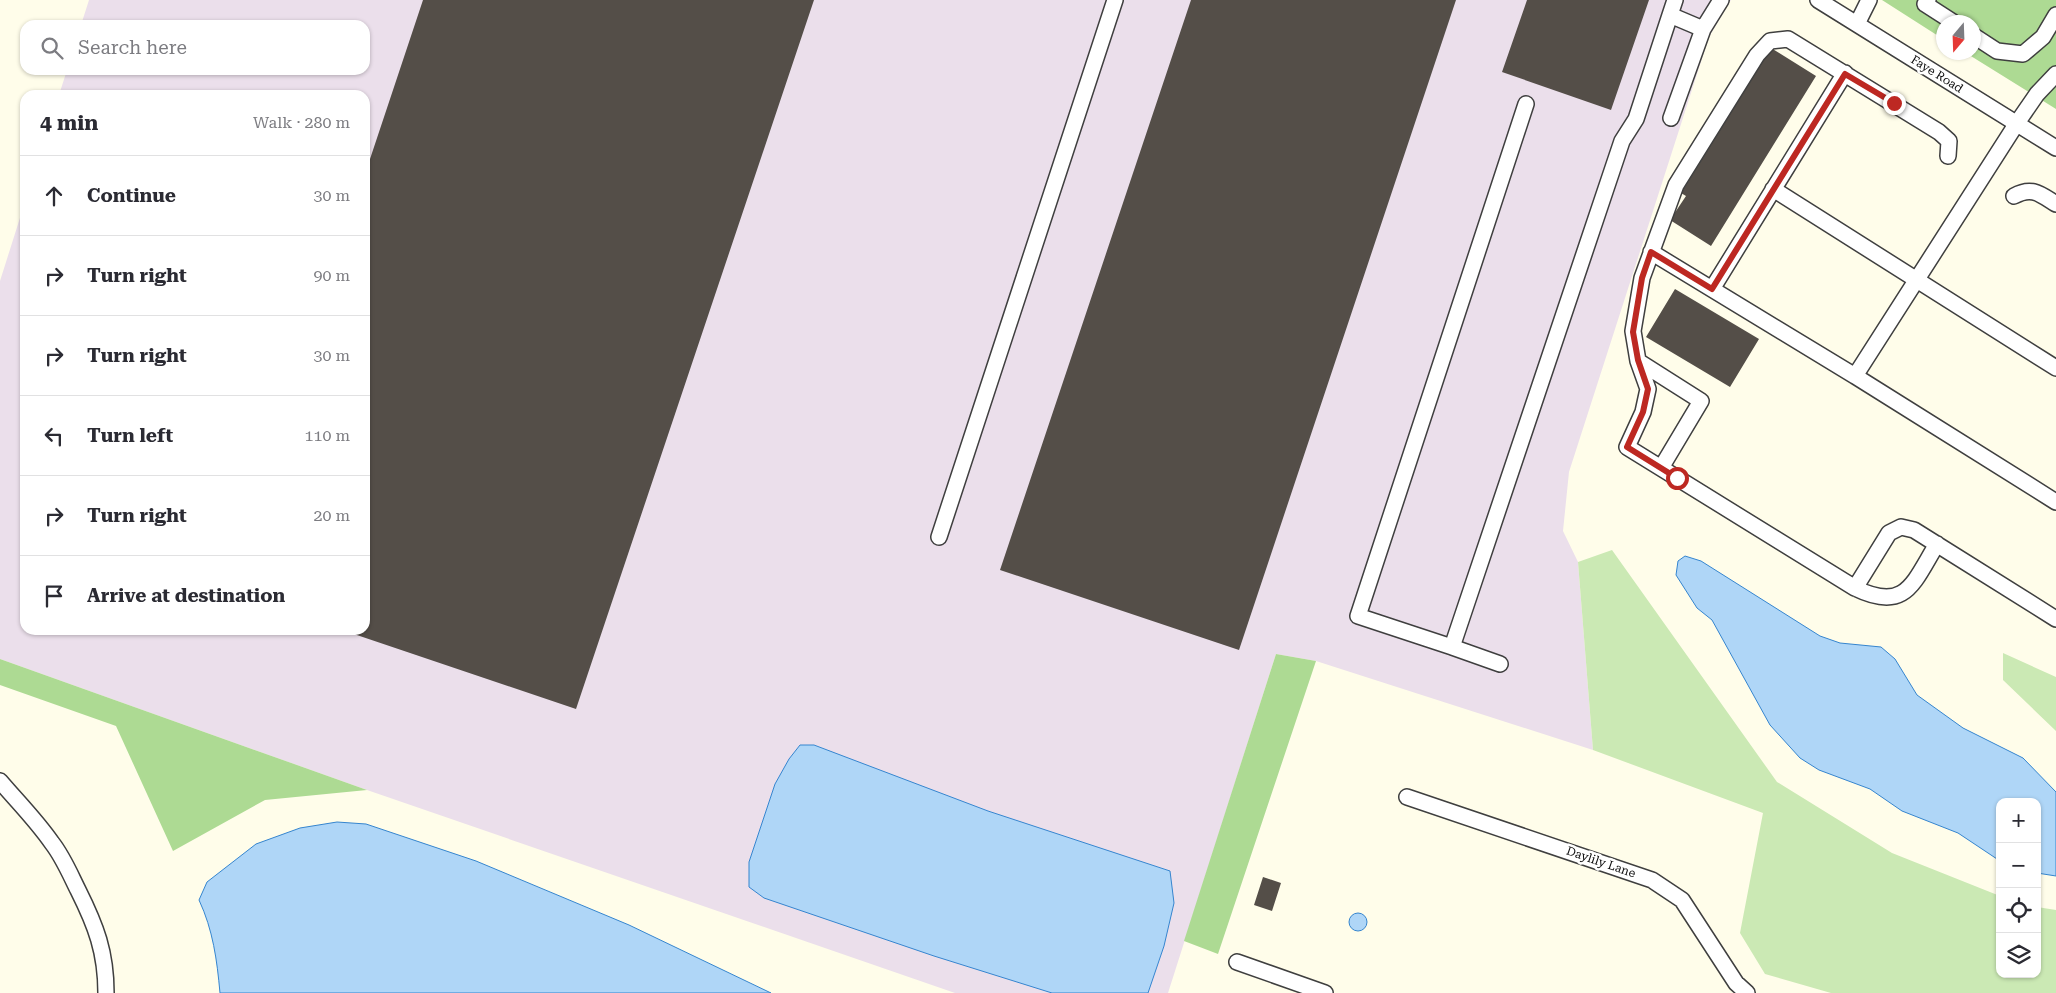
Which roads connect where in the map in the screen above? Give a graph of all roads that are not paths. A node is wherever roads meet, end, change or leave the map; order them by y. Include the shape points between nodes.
1 (1115, 0) edge
2 (1675, 0) edge
3 (1721, 0) edge
4 (1818, 0) edge
5 (1869, 0) edge
6 (1928, 0) edge
7 (1670, 15) junction
8 (1942, 15) edge
9 (2056, 15) edge
10 (1857, 24) junction
11 (1704, 29) junction
12 (1981, 41) edge
13 (1845, 74) junction
14 (2056, 74) edge
15 (1526, 104) dead end
16 (1671, 118) dead end
17 (2017, 123) junction
18 (2056, 148) edge
19 (1948, 156) dead end
20 (1773, 189) junction
21 (2014, 196) dead end
22 (2056, 204) edge
23 (1651, 252) junction
24 (1916, 280) junction
25 (1712, 289) junction
26 (1638, 360) junction
27 (2056, 368) edge
28 (1855, 376) junction
29 (1661, 468) junction
30 (2056, 502) edge
31 (939, 537) dead end
32 (1937, 544) junction
33 (1855, 588) junction
34 (2056, 620) edge
35 (1452, 647) junction
36 (1500, 664) dead end
37 (0, 781) edge
38 (1407, 797) dead end
39 (1237, 962) dead end
40 (106, 993) edge
41 (1326, 993) edge
42 (1747, 993) edge

1 - 31 street
2 - 7 street
3 - 11 street
4 - 10 street, Faye Road
5 - 10 street
6 - 8 street via 1925,4
7 - 11 street
7 - 35 street via 1636,119 1622,141
9 - 12 street via 2043,37 2023,54 1997,51
10 - 17 street, Faye Road
11 - 16 street
13 - 19 street via 1940,132 1949,141
13 - 20 street
13 - 23 street via 1788,39 1770,41 1757,55 1676,185
14 - 17 street
15 - 35 street via 1358,616
17 - 18 street, Faye Road
17 - 24 street
20 - 24 street
20 - 25 street
21 - 22 street via 2024,190 2037,192
23 - 25 street
23 - 26 street via 1642,278 1633,332
24 - 27 street
24 - 28 street
25 - 28 street
26 - 29 street via 1648,389 1643,412 1627,447
26 - 29 street via 1701,401
28 - 30 street
29 - 33 street
32 - 33 street via 1903,594 1888,598 1872,596
32 - 33 street via 1914,530 1901,527 1889,533
32 - 34 street
35 - 36 street
37 - 40 street via 52,842 66,864 101,941
38 - 42 street, Daylily Lane via 1652,880 1682,900 1736,983
39 - 41 street

